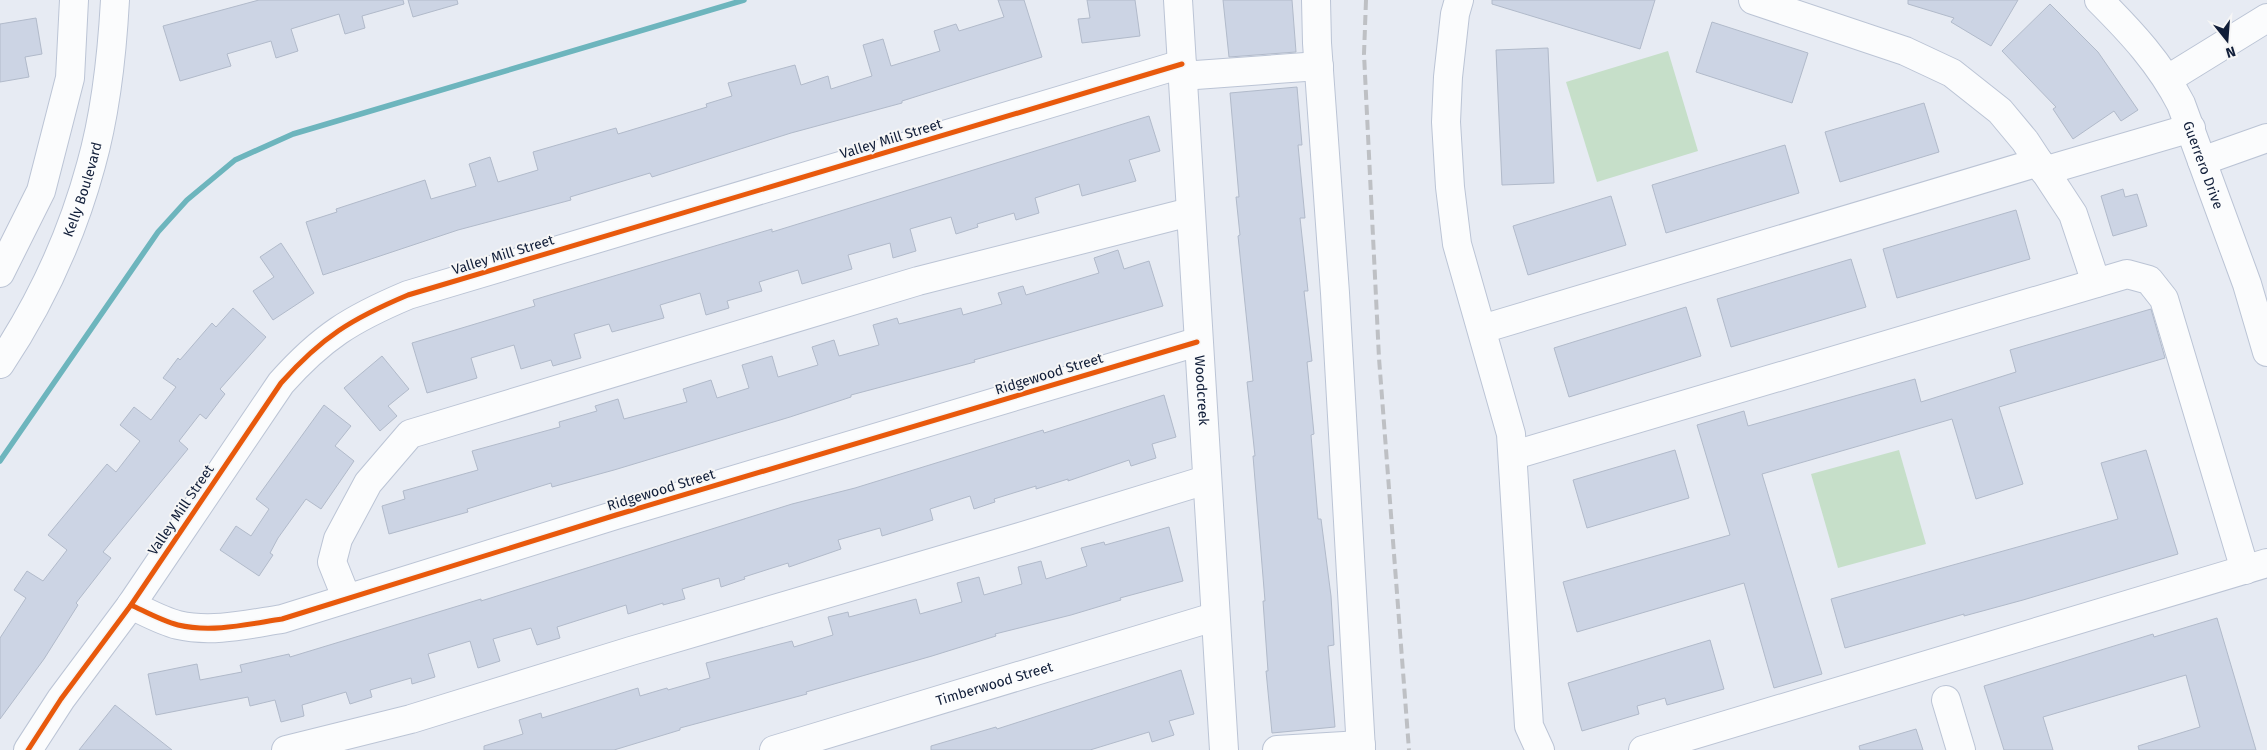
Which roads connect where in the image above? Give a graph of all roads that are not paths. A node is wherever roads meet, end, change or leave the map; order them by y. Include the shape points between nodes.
1 (74, 0) edge
2 (115, 0) edge
3 (1178, 0) edge
4 (1316, 0) edge
5 (1459, 0) edge
6 (1753, 0) edge
7 (2099, 0) edge
8 (2267, 18) edge
9 (1319, 66) junction
10 (1182, 70) junction
11 (2168, 79) junction
12 (2191, 128) junction
13 (2267, 138) edge
14 (2202, 161) junction
15 (2042, 167) junction
16 (1190, 212) junction
17 (0, 273) edge
18 (2257, 280) edge
19 (2096, 282) junction
20 (1482, 329) junction
21 (1197, 342) junction
22 (2267, 352) edge
23 (0, 364) edge
24 (1514, 455) junction
25 (1206, 480) junction
26 (2256, 566) edge
27 (346, 598) junction
28 (131, 604) junction
29 (1214, 617) junction
30 (1946, 700) dead end
31 (1361, 748) edge
32 (28, 750) edge
33 (286, 750) edge
34 (774, 750) edge
35 (1224, 750) edge
36 (1277, 750) edge
37 (1540, 750) edge
38 (1643, 750) edge
39 (1961, 750) edge

1 - 17 street via 70,78 40,191
2 - 23 street, Kelly Boulevard via 112,43 91,165 46,287
3 - 10 street, Woodcreek
4 - 9 street
5 - 20 street via 1448,77 1446,122 1450,187 1457,244
6 - 15 street via 1905,51 1952,73 2000,111
7 - 11 street, Guerrero Drive via 2147,50
8 - 11 street
9 - 10 street, Valley Mill Street
9 - 31 street
10 - 16 street, Woodcreek
10 - 28 street, Valley Mill Street via 408,295 375,309 336,330 305,356 281,383
11 - 12 street, Guerrero Drive
12 - 14 street, Guerrero Drive
12 - 15 street
13 - 14 street
14 - 18 street, Guerrero Drive
15 - 19 street via 2074,214
15 - 20 street
16 - 21 street, Woodcreek
16 - 27 street via 918,281 410,434 368,483 338,539 332,562
18 - 22 street, Guerrero Drive
19 - 24 street
19 - 26 street via 2127,274 2149,280 2164,299
20 - 24 street
21 - 25 street, Woodcreek
21 - 27 street, Ridgewood Street
24 - 37 street via 1529,726
25 - 29 street, Woodcreek
25 - 33 street via 631,650 411,719
26 - 38 street
27 - 28 street, Ridgewood Street via 282,619 233,627 195,628 176,624
28 - 32 street, Valley Mill Street
29 - 34 street, Timberwood Street
29 - 35 street, Woodcreek
30 - 39 street
31 - 36 street

